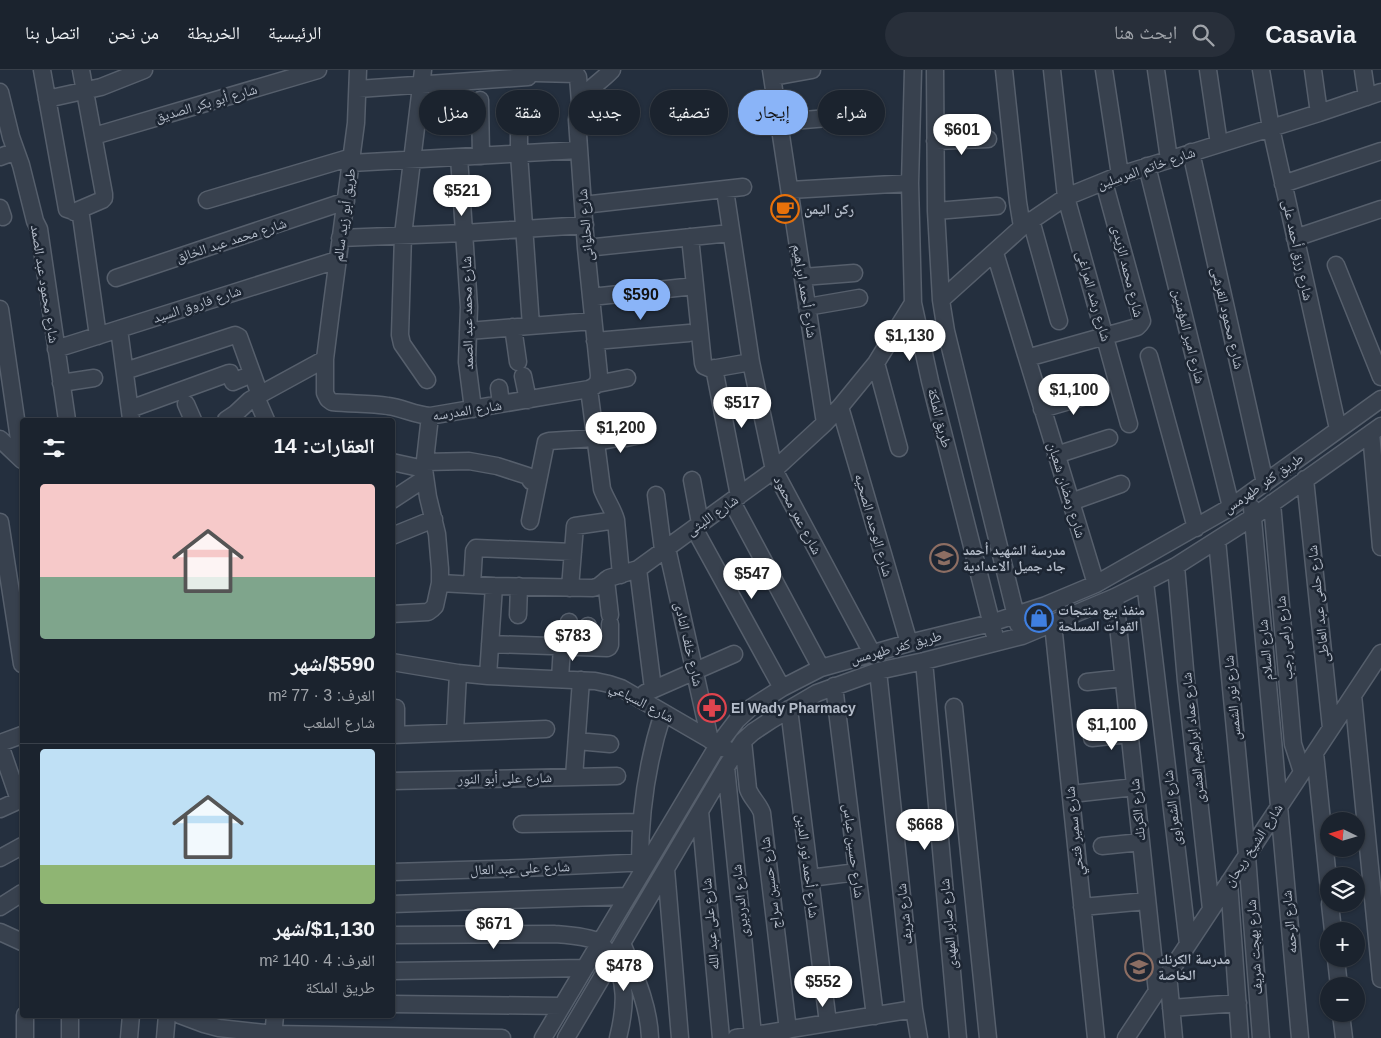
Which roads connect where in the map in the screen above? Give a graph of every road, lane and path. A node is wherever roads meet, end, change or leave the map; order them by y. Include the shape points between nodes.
1 (42, 70) edge
2 (81, 70) edge
3 (144, 70) edge
4 (318, 70) edge
5 (358, 70) edge
6 (612, 70) edge
7 (812, 70) edge
8 (913, 70) edge
9 (935, 70) edge
10 (1004, 70) edge
11 (1052, 70) edge
12 (1104, 70) edge
13 (1156, 70) edge
14 (1208, 70) edge
15 (1261, 70) edge
16 (1313, 70) edge
17 (1364, 70) edge
18 (772, 74) edge
19 (422, 77) edge
20 (358, 89) junction
21 (579, 90) edge
22 (589, 90) edge
23 (775, 90) edge
24 (85, 91) junction
25 (0, 92) edge
26 (934, 92) junction
27 (913, 93) junction
28 (1374, 94) edge
29 (47, 98) junction
30 (1319, 113) junction
31 (1271, 128) junction
32 (481, 135) edge
33 (519, 135) edge
34 (578, 135) edge
35 (782, 135) edge
36 (94, 136) junction
37 (988, 139) dead end
38 (935, 141) junction
39 (1219, 144) junction
40 (579, 150) junction
41 (16, 151) junction
42 (1381, 151) edge
43 (1191, 152) junction
44 (519, 154) junction
45 (481, 156) junction
46 (0, 157) edge
47 (459, 157) junction
48 (1169, 159) junction
49 (351, 160) junction
50 (412, 160) junction
51 (1147, 166) junction
52 (1120, 175) junction
53 (1104, 182) junction
54 (910, 183) junction
55 (1283, 184) junction
56 (743, 187) dead end
57 (725, 190) junction
58 (790, 190) junction
59 (1066, 197) junction
60 (207, 200) dead end
61 (346, 202) junction
62 (583, 205) junction
63 (997, 206) dead end
64 (1381, 209) edge
65 (936, 211) junction
66 (74, 212) junction
67 (1026, 224) junction
68 (585, 225) junction
69 (524, 229) junction
70 (730, 232) junction
71 (464, 233) junction
72 (404, 235) junction
73 (690, 237) junction
74 (340, 238) junction
75 (1295, 238) junction
76 (586, 248) junction
77 (995, 253) junction
78 (337, 260) junction
79 (1336, 265) dead end
80 (854, 273) dead end
81 (803, 277) junction
82 (116, 278) dead end
83 (695, 286) junction
84 (591, 297) junction
85 (859, 298) dead end
86 (941, 300) junction
87 (913, 304) junction
88 (807, 308) junction
89 (0, 309) edge
90 (594, 321) junction
91 (1059, 321) dead end
92 (532, 326) junction
93 (514, 327) junction
94 (119, 329) junction
95 (468, 331) junction
96 (689, 333) dead end
97 (98, 336) junction
98 (1105, 336) junction
99 (595, 341) junction
100 (56, 349) junction
101 (1149, 356) dead end
102 (1027, 358) junction
103 (325, 360) junction
104 (751, 362) junction
105 (876, 363) junction
106 (714, 368) junction
107 (125, 371) junction
108 (252, 374) junction
109 (1381, 377) edge
110 (94, 378) dead end
111 (627, 378) dead end
112 (427, 380) dead end
113 (61, 383) junction
114 (593, 386) junction
115 (498, 388) dead end
116 (1097, 393) dead end
117 (258, 396) junction
118 (1381, 399) edge
119 (528, 400) junction
120 (186, 404) dead end
121 (502, 404) junction
122 (840, 406) junction
123 (473, 409) junction
124 (1042, 409) junction
125 (131, 414) edge
126 (430, 416) junction
127 (66, 418) edge
128 (192, 418) edge
129 (229, 418) edge
130 (265, 418) edge
131 (825, 423) junction
132 (1129, 424) dead end
133 (1338, 429) junction
134 (1376, 429) edge
135 (640, 435) dead end
136 (1109, 438) dead end
137 (0, 439) edge
138 (596, 440) junction
139 (20, 446) edge
140 (899, 448) dead end
141 (1056, 455) junction
142 (20, 458) edge
143 (395, 463) edge
144 (424, 470) junction
145 (774, 470) junction
146 (1305, 479) junction
147 (692, 480) dead end
148 (537, 482) junction
149 (1265, 483) junction
150 (1121, 484) dead end
151 (1251, 493) junction
152 (656, 495) dead end
153 (395, 497) edge
154 (735, 499) junction
155 (1071, 502) junction
156 (1272, 503) junction
157 (1231, 507) junction
158 (1253, 517) junction
159 (434, 519) junction
160 (616, 520) junction
161 (530, 521) dead end
162 (0, 522) edge
163 (697, 526) junction
164 (1196, 528) junction
165 (396, 540) edge
166 (1217, 540) junction
167 (1381, 546) edge
168 (665, 549) junction
169 (576, 556) junction
170 (1176, 566) junction
171 (638, 569) junction
172 (614, 577) junction
173 (1145, 582) junction
174 (440, 583) junction
175 (1096, 584) junction
176 (472, 585) junction
177 (494, 586) junction
178 (519, 586) junction
179 (570, 588) junction
180 (1115, 597) junction
181 (399, 610) edge
182 (518, 615) dead end
183 (1016, 615) junction
184 (569, 622) dead end
185 (991, 623) junction
186 (1053, 624) junction
187 (8, 625) edge
188 (588, 626) dead end
189 (1022, 636) junction
190 (909, 643) junction
191 (996, 643) junction
192 (490, 644) junction
193 (565, 646) junction
194 (588, 647) junction
195 (872, 653) junction
196 (1381, 653) edge
197 (734, 654) dead end
198 (20, 658) edge
199 (924, 661) junction
200 (395, 662) edge
201 (821, 668) junction
202 (695, 671) junction
203 (878, 671) junction
204 (458, 673) junction
205 (488, 676) junction
206 (1123, 678) junction
207 (560, 679) junction
208 (581, 680) junction
209 (1087, 682) dead end
210 (834, 686) junction
211 (782, 688) junction
212 (653, 689) junction
213 (1353, 696) junction
214 (636, 697) junction
215 (954, 707) dead end
216 (396, 708) dead end
217 (789, 709) junction
218 (663, 713) junction
219 (395, 722) edge
220 (1331, 728) junction
221 (546, 729) dead end
222 (455, 732) junction
223 (1129, 734) junction
224 (20, 735) edge
225 (395, 735) edge
226 (1092, 738) dead end
227 (0, 740) edge
228 (577, 741) junction
229 (714, 742) junction
230 (610, 744) dead end
231 (1315, 753) junction
232 (735, 754) junction
233 (1302, 772) junction
234 (617, 776) dead end
235 (574, 777) junction
236 (395, 781) edge
237 (1135, 787) junction
238 (1070, 794) junction
239 (20, 797) edge
240 (20, 800) edge
241 (1279, 807) junction
242 (0, 809) edge
243 (700, 811) junction
244 (641, 822) junction
245 (522, 824) dead end
246 (1141, 842) junction
247 (1102, 846) dead end
248 (20, 847) edge
249 (1246, 856) junction
250 (0, 858) edge
251 (644, 863) junction
252 (1327, 867) edge
253 (666, 868) junction
254 (395, 872) edge
255 (857, 872) junction
256 (810, 878) junction
257 (1229, 882) junction
258 (20, 894) edge
259 (627, 896) junction
260 (1147, 901) junction
261 (395, 904) edge
262 (0, 907) edge
263 (1082, 907) junction
264 (1212, 909) junction
265 (0, 932) edge
266 (395, 935) edge
267 (20, 941) edge
268 (600, 943) junction
269 (622, 943) junction
270 (1188, 944) junction
271 (613, 959) junction
272 (585, 968) junction
273 (395, 971) edge
274 (1168, 974) junction
275 (1381, 979) edge
276 (1157, 992) junction
277 (1238, 1002) junction
278 (395, 1004) edge
279 (562, 1006) junction
280 (1171, 1008) junction
281 (914, 1009) junction
282 (875, 1016) junction
283 (25, 1018) edge
284 (70, 1018) edge
285 (131, 1018) edge
286 (167, 1018) edge
287 (189, 1018) edge
288 (275, 1018) edge
289 (1342, 1022) edge
290 (828, 1023) junction
291 (212, 1026) edge
292 (788, 1030) junction
293 (753, 1035) junction
294 (274, 1036) edge
295 (303, 1036) edge
296 (325, 1037) edge
297 (25, 1038) edge
298 (70, 1038) edge
299 (130, 1038) edge
300 (165, 1038) edge
301 (502, 1038) edge
302 (543, 1038) edge
303 (566, 1038) edge
304 (618, 1038) edge
305 (650, 1038) edge
306 (680, 1038) edge
307 (721, 1038) edge
308 (736, 1038) edge
309 (919, 1038) edge
310 (958, 1038) edge
311 (988, 1038) edge
312 (1096, 1038) edge
313 (1126, 1038) edge
314 (1174, 1038) edge
315 (1240, 1038) edge
316 (1261, 1038) edge
317 (1300, 1038) edge
318 (1344, 1038) edge

1 - 29 street
2 - 24 street
3 - 24 street
4 - 36 street, شارع أبو بكر الصديق
5 - 20 street, طريق أبو زيد سالم
6 - 22 street
7 - 18 street
8 - 27 street, طريق الملكة
9 - 26 street, طريق الملكة
10 - 67 street via 1018,202
11 - 59 street, شارع رشد المراغى
12 - 52 street
13 - 48 street
14 - 39 street
15 - 31 street, شارع رزق أحمد على
16 - 30 street
17 - 28 street
18 - 23 street, شارع أحمد ابراهيم
19 - 20 street
19 - 21 street, شارع الحلوانى via 576,74
19 - 50 street
20 - 49 street, طريق أبو زيد سالم
24 - 29 street
24 - 36 street
25 - 41 street, شارع محمود عبد الصمد
26 - 27 street
26 - 38 street, طريق الملكة
27 - 54 street, طريق الملكة
28 - 30 street, شارع خاتم المرسلين
29 - 66 street via 68,209
30 - 31 street, شارع خاتم المرسلين
31 - 39 street, شارع خاتم المرسلين
31 - 55 street, شارع رزق أحمد على
32 - 45 street
33 - 44 street
34 - 40 street, شارع الحلوانى
35 - 58 street, شارع أحمد ابراهيم
36 - 66 street via 104,198
37 - 38 street
38 - 65 street, طريق الملكة
39 - 43 street, شارع خاتم المرسلين
40 - 44 street
40 - 62 street, شارع الحلوانى
41 - 46 street
41 - 100 street, شارع محمود عبد الصمد via 39,229
42 - 55 street
43 - 48 street, شارع خاتم المرسلين
43 - 149 street, شارع محمود القرشى
44 - 45 street
44 - 69 street
45 - 47 street
47 - 50 street
47 - 71 street, شارع محمد عبد الصمد
48 - 51 street, شارع خاتم المرسلين
49 - 50 street
49 - 60 street
49 - 61 street, طريق أبو زيد سالم
50 - 72 street
51 - 52 street, شارع خاتم المرسلين
51 - 157 street, شارع امير المؤمنين
52 - 53 street, شارع خاتم المرسلين
53 - 59 street, شارع خاتم المرسلين
53 - 98 street, شارع محمد الزيدى via 1142,321 1137,326
54 - 58 street
54 - 87 street, طريق الملكة
55 - 75 street, شارع رزق أحمد على
56 - 57 street
57 - 62 street
57 - 70 street, شارع عمر محمود
58 - 81 street, شارع أحمد ابراهيم
59 - 67 street, شارع خاتم المرسلين
59 - 98 street, شارع رشد المراغى
61 - 74 street, طريق أبو زيد سالم
61 - 82 street, شارع محمد عبد الخالق
62 - 68 street, شارع الحلوانى
63 - 65 street
64 - 75 street
65 - 86 street, طريق الملكة
66 - 97 street via 81,216
67 - 77 street, شارع خاتم المرسلين
67 - 91 street
68 - 69 street
68 - 76 street, شارع الحلوانى
69 - 71 street
69 - 92 street
70 - 73 street
70 - 104 street, شارع عمر محمود
71 - 72 street
71 - 95 street, شارع محمد عبد الصمد
72 - 74 street
72 - 112 street via 400,335 402,344
73 - 76 street
73 - 83 street
74 - 78 street, طريق أبو زيد سالم
75 - 133 street, شارع رزق أحمد على
76 - 84 street, شارع الحلوانى
77 - 86 street, شارع خاتم المرسلين
77 - 102 street, شارع رمضان شعبان
78 - 94 street, شارع فاروق السيد
78 - 103 street, طريق أبو زيد سالم
79 - 109 street
80 - 81 street
81 - 88 street, شارع أحمد ابراهيم
83 - 84 street
83 - 106 street via 703,363 707,368
84 - 90 street, شارع الحلوانى
85 - 88 street
86 - 183 street, طريق الملكة
87 - 105 street, شارع الليثى
87 - 185 street, طريق الملكة
88 - 131 street, شارع أحمد ابراهيم
89 - 139 street
90 - 92 street
90 - 99 street, شارع الحلوانى
92 - 93 street
93 - 95 street
93 - 119 street
94 - 97 street, شارع فاروق السيد
94 - 107 street
95 - 123 street, شارع محمد عبد الصمد via 467,362
96 - 99 street
97 - 100 street, شارع فاروق السيد
98 - 102 street
98 - 132 street, شارع رشد المراغى
99 - 114 street, شارع الحلوانى via 599,376
100 - 113 street, شارع محمود عبد الصمد
101 - 164 street
102 - 124 street, شارع رمضان شعبان
103 - 117 street
103 - 126 street, شارع المدرسه via 325,394 332,402 384,405
104 - 106 street
104 - 145 street, شارع عمر محمود
105 - 122 street, شارع الليثى
105 - 140 street
106 - 154 street
107 - 108 street via 235,335 239,337
107 - 125 street
108 - 117 street
108 - 125 street via 234,382 228,372
110 - 113 street
111 - 114 street, شارع المدرسه
113 - 127 street, شارع محمود عبد الصمد
114 - 119 street, شارع المدرسه
114 - 138 street, شارع الحلوانى
115 - 121 street
116 - 124 street
117 - 129 street
117 - 130 street
118 - 133 street, طريق كفر طهرمس
119 - 121 street, شارع المدرسه
120 - 128 street
121 - 123 street, شارع المدرسه
122 - 131 street, شارع الليثى
122 - 190 street, شارع الوحده الصحيه
123 - 126 street, شارع المدرسه
124 - 141 street, شارع رمضان شعبان
126 - 144 street
131 - 145 street, شارع الليثى
133 - 149 street, طريق كفر طهرمس
134 - 146 street, طريق كفر طهرمس
134 - 167 street
135 - 138 street
136 - 141 street
137 - 142 street
138 - 148 street via 546,442
138 - 160 street, شارع الحلوانى via 602,489
141 - 155 street, شارع رمضان شعبان
143 - 144 street
144 - 148 street via 462,461 483,463 528,476
144 - 153 street
144 - 159 street
145 - 154 street, شارع الليثى
145 - 195 street, شارع عمر محمود
146 - 156 street, طريق كفر طهرمس
146 - 220 street, شارع حلمى عبد العاطى
147 - 163 street
148 - 161 street
149 - 151 street, طريق كفر طهرمس
150 - 155 street
151 - 157 street, طريق كفر طهرمس
151 - 158 street, شارع السلام
152 - 168 street, شارع خلف النادى
154 - 163 street, شارع الليثى
154 - 201 street
155 - 175 street, شارع رمضان شعبان
156 - 158 street, طريق كفر طهرمس
156 - 233 street, شارع رامى رجب via 1293,744
157 - 164 street, طريق كفر طهرمس
158 - 166 street, طريق كفر طهرمس
158 - 241 street, شارع السلام
159 - 165 street
159 - 174 street via 438,534
160 - 169 street via 575,526
160 - 172 street, شارع الحلوانى
162 - 187 street
163 - 168 street, شارع الليثى
163 - 211 street
164 - 175 street, طريق كفر طهرمس
166 - 170 street, طريق كفر طهرمس
166 - 249 street, شارع نور الشمس
168 - 171 street, شارع الليثى
168 - 202 street, شارع خلف النادى
169 - 176 street via 476,548
169 - 179 street
170 - 173 street, طريق كفر طهرمس
170 - 264 street, شارع عماد ابراهيم العشرى
171 - 172 street, شارع الليثى
171 - 212 street
172 - 179 street, شارع الليثى via 593,588
172 - 194 street, شارع الحلوانى via 610,647
173 - 180 street, طريق كفر طهرمس
173 - 270 street, شارع الشعراوى
174 - 176 street, شارع الليثى
174 - 181 street via 432,609 422,613
175 - 183 street, طريق كفر طهرمس
176 - 177 street, شارع الليثى
177 - 178 street, شارع الليثى
177 - 192 street
178 - 179 street, شارع الليثى via 544,591
178 - 182 street
180 - 186 street, طريق كفر طهرمس
180 - 206 street, شارع الكرنك
183 - 185 street, طريق كفر طهرمس
183 - 189 street, طريق الملكة
184 - 193 street
185 - 190 street, طريق كفر طهرمس
185 - 191 street, طريق الملكة
186 - 189 street, طريق كفر طهرمس
186 - 238 street, شارع سمير فتحي
187 - 198 street
188 - 194 street
189 - 191 street, طريق كفر طهرمس
190 - 195 street, طريق كفر طهرمس
191 - 199 street, طريق كفر طهرمس
192 - 193 street
192 - 205 street
193 - 194 street
193 - 207 street
195 - 201 street, طريق كفر طهرمس
196 - 213 street, شارع الشيخ ريحان
197 - 202 street
199 - 203 street, طريق كفر طهرمس
199 - 310 street, شارع صابر المهدى
200 - 204 street, شارع السباعي
201 - 211 street, طريق كفر طهرمس
202 - 212 street
202 - 229 street, شارع خلف النادى
203 - 210 street, طريق كفر طهرمس
203 - 281 street, شارع شريف
204 - 205 street, شارع السباعي
204 - 222 street
205 - 207 street, شارع السباعي
206 - 209 street
206 - 223 street, شارع الكرنك
207 - 208 street, شارع السباعي
208 - 214 street, شارع السباعي via 609,684
208 - 228 street
210 - 217 street, طريق كفر طهرمس
210 - 255 street, شارع حسين عباس
211 - 229 street, طريق كفر طهرمس via 749,709
212 - 214 street
213 - 220 street, شارع الشيخ ريحان
213 - 275 street
214 - 218 street, شارع السباعي
215 - 311 street
216 - 219 street
217 - 232 street, طريق كفر طهرمس via 765,724
217 - 256 street, شارع أحمد نور الدين
218 - 229 street, شارع السباعي
218 - 244 street via 649,766
220 - 231 street, شارع الشيخ ريحان
221 - 222 street
222 - 225 street
223 - 226 street
223 - 237 street, شارع الكرنك
224 - 227 street
227 - 239 street
228 - 230 street
228 - 235 street
229 - 232 street, شارع السباعي
229 - 251 street, طريق كفر طهرمس
231 - 233 street, شارع الشيخ ريحان
231 - 252 street
232 - 243 street, طريق كفر طهرمس
232 - 292 street, شارع حسين سراج via 750,794 762,813
232 - 293 street, شارع الدرديرى
233 - 241 street, شارع الشيخ ريحان
234 - 235 street, شارع على أبو النور
235 - 236 street, شارع على أبو النور
237 - 238 street
237 - 246 street, شارع الكرنك
238 - 263 street, شارع سمير فتحي
240 - 242 street
241 - 249 street, شارع الشيخ ريحان
241 - 317 street, شارع الرحمه
243 - 253 street, طريق كفر طهرمس
243 - 307 street, شارع على عبد الله
244 - 245 street
244 - 251 street
246 - 247 street
246 - 260 street, شارع الكرنك
248 - 250 street
249 - 257 street, شارع الشيخ ريحان
249 - 316 street, شارع بهجت شريف
251 - 254 street, شارع على عبد العال
251 - 259 street, طريق كفر طهرمس
253 - 269 street, طريق كفر طهرمس
253 - 306 street
255 - 256 street
255 - 282 street, شارع حسين عباس
256 - 290 street, شارع أحمد نور الدين
257 - 264 street, شارع الشيخ ريحان
257 - 277 street
258 - 262 street
259 - 261 street
259 - 268 street, طريق كفر طهرمس
260 - 263 street
260 - 276 street, شارع الكرنك
263 - 312 street, شارع سمير فتحي
264 - 270 street, شارع الشيخ ريحان
265 - 267 street
266 - 268 street via 554,934
268 - 271 street
268 - 272 street, طريق كفر طهرمس
269 - 271 street, طريق كفر طهرمس
269 - 305 street via 647,1012
270 - 274 street, شارع الشيخ ريحان
271 - 303 street, طريق كفر طهرمس
271 - 304 street via 622,978 625,999
272 - 273 street
272 - 279 street, طريق كفر طهرمس
274 - 276 street, شارع الشيخ ريحان
274 - 280 street
276 - 313 street, شارع الشيخ ريحان
277 - 280 street
277 - 315 street
278 - 279 street
279 - 302 street, طريق كفر طهرمس
280 - 314 street
281 - 282 street
281 - 309 street, شارع شريف
282 - 290 street
283 - 297 street
284 - 298 street
285 - 299 street
286 - 300 street
287 - 291 street
288 - 294 street
289 - 318 street
290 - 292 street
291 - 294 street
292 - 293 street
293 - 308 street
294 - 295 street
295 - 296 street
296 - 301 street

